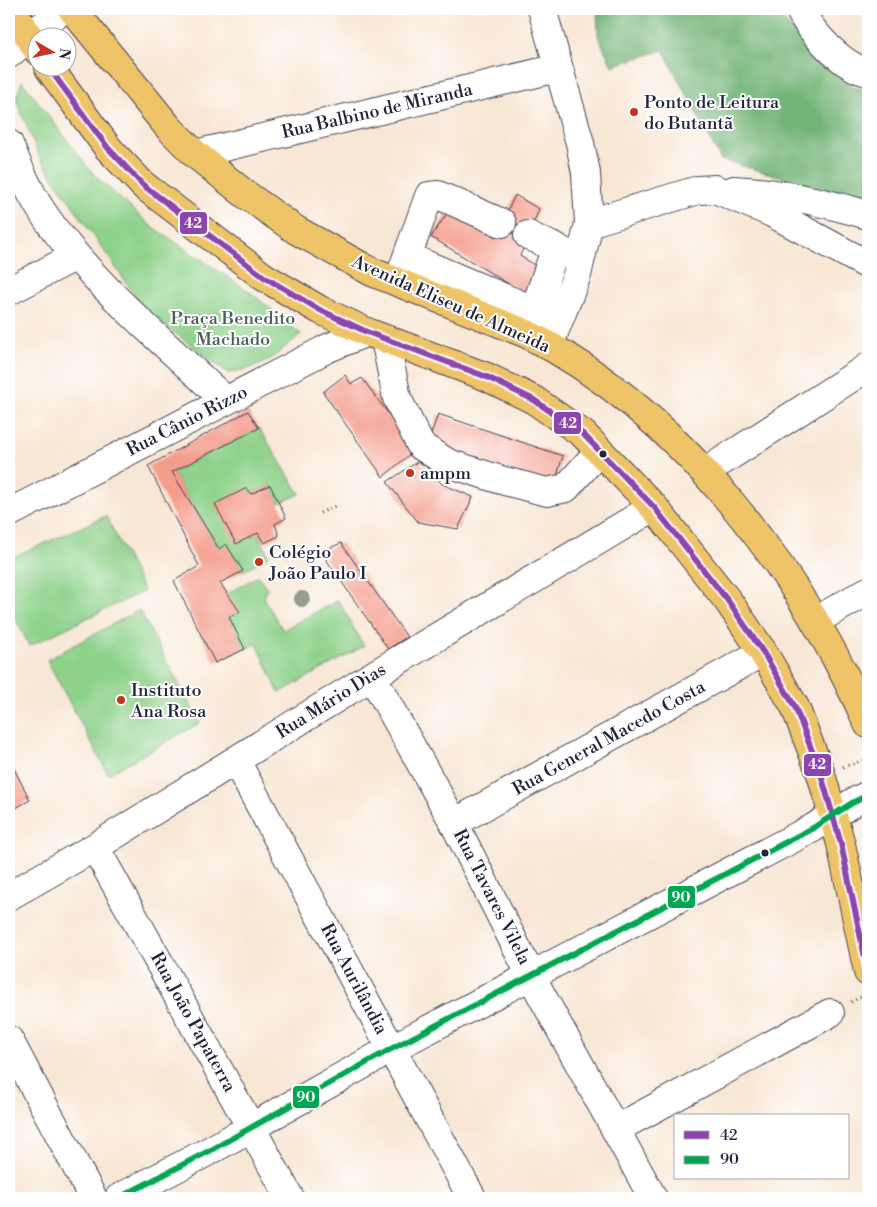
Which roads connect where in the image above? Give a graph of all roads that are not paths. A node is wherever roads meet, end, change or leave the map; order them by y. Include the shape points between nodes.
1 (63, 9) edge
2 (72, 9) edge
3 (542, 9) edge
4 (799, 9) edge
5 (19, 28) edge
6 (558, 68) junction
7 (868, 72) edge
8 (56, 78) edge
9 (9, 144) edge
10 (195, 154) junction
11 (715, 189) junction
12 (868, 215) edge
13 (502, 223) dead end
14 (589, 224) junction
15 (528, 235) dead end
16 (556, 247) junction
17 (76, 256) junction
18 (580, 261) junction
19 (868, 265) edge
20 (403, 270) junction
21 (9, 291) edge
22 (543, 326) junction
23 (376, 336) junction
24 (868, 367) edge
25 (226, 401) junction
26 (599, 451) junction
27 (705, 472) junction
28 (654, 507) junction
29 (9, 513) edge
30 (868, 591) edge
31 (815, 621) junction
32 (763, 652) junction
33 (372, 676) junction
34 (868, 724) edge
35 (236, 760) junction
36 (868, 795) edge
37 (832, 816) junction
38 (454, 823) junction
39 (95, 846) junction
40 (9, 896) edge
41 (868, 972) edge
42 (532, 976) junction
43 (830, 1013) dead end
44 (9, 1040) edge
45 (392, 1049) junction
46 (252, 1128) junction
47 (616, 1130) junction
48 (93, 1198) edge
49 (119, 1198) edge
50 (290, 1198) edge
51 (472, 1198) edge
52 (653, 1198) edge

1 - 5 street
2 - 10 main road, Avenida Eliseu de Almeida via 143,99
3 - 6 street
4 - 7 street via 819,38 838,55
6 - 10 street, Rua Balbino de Miranda
6 - 14 street via 586,173
8 - 23 main road via 108,148 143,185 264,277 320,310
9 - 17 street via 44,214
10 - 20 main road, Avenida Eliseu de Almeida via 296,230 372,272
11 - 12 street via 768,191
11 - 14 street via 698,190
11 - 19 street via 772,213
13 - 20 street via 438,195 429,196
14 - 18 street
15 - 16 street
16 - 18 street
16 - 22 street
17 - 21 street
17 - 25 street
18 - 22 street
20 - 22 main road, Avenida Eliseu de Almeida
22 - 27 main road, Avenida Eliseu de Almeida
23 - 25 street, Rua Cânio Rizzo via 328,348
23 - 26 main road via 487,377 534,400 582,434
23 - 26 street via 397,398 421,446 448,463 547,492 566,488
24 - 27 street
25 - 29 street, Rua Cânio Rizzo
26 - 28 main road
27 - 31 main road, Avenida Eliseu de Almeida via 763,545
28 - 32 main road via 728,601
28 - 33 street, Rua Mário Dias
30 - 31 street
31 - 34 main road, Avenida Eliseu de Almeida
32 - 37 main road via 804,728
32 - 38 street, Rua General Macedo Costa
33 - 35 street, Rua Mário Dias
33 - 38 street, Rua Tavares Vilela
35 - 39 street, Rua Mário Dias
35 - 45 street, Rua Aurilândia
36 - 37 street
37 - 41 main road
37 - 42 street
38 - 42 street, Rua Tavares Vilela
39 - 40 street, Rua Mário Dias
39 - 46 street, Rua João Papaterra
42 - 45 street
42 - 47 street, Rua Tavares Vilela
43 - 47 street
44 - 48 street
45 - 46 street
45 - 51 street, Rua Aurilândia
46 - 49 street
46 - 50 street, Rua João Papaterra
47 - 52 street, Rua Tavares Vilela

